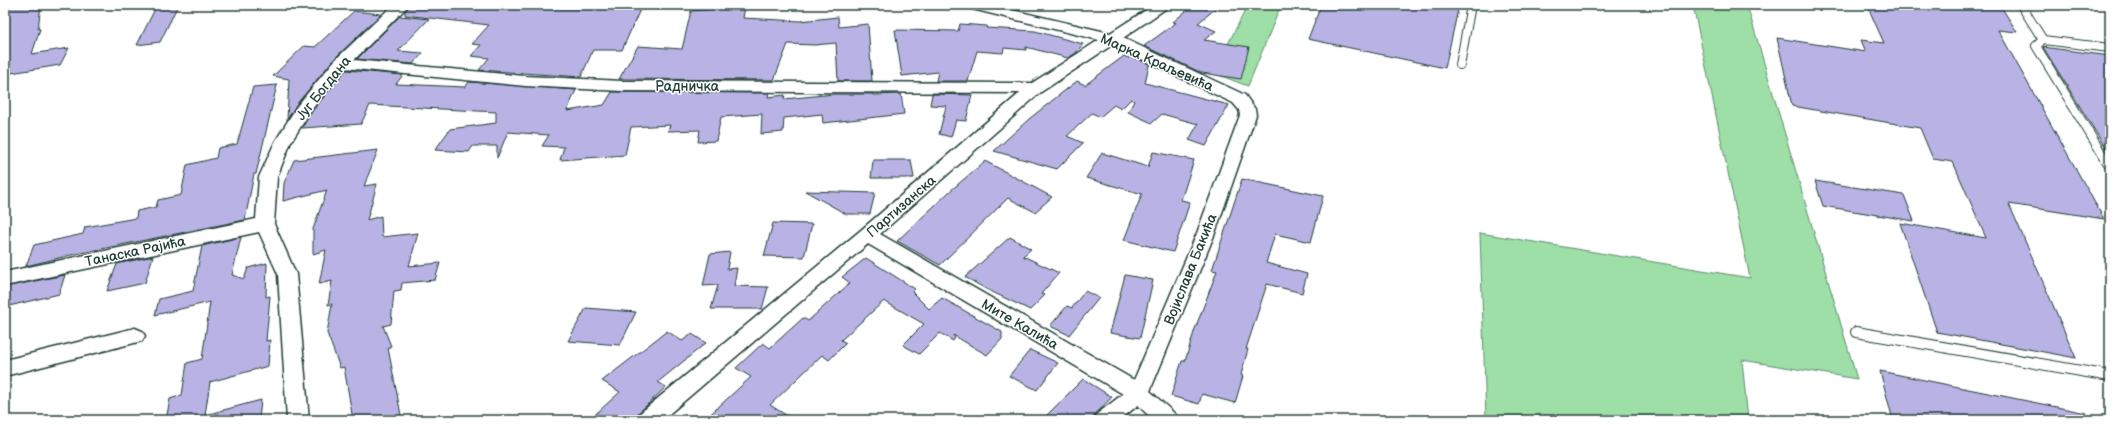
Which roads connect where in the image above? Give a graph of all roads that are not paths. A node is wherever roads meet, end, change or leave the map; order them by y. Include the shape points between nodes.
1 (402, 5) edge
2 (973, 5) edge
3 (1164, 5) edge
4 (1472, 5) edge
5 (2021, 5) edge
6 (1110, 38) junction
7 (2043, 40) junction
8 (2110, 48) edge
9 (341, 63) junction
10 (1460, 65) dead end
11 (1035, 88) junction
12 (1244, 104) joint
13 (2110, 167) edge
14 (265, 224) junction
15 (867, 235) junction
16 (5, 279) edge
17 (1856, 332) dead end
18 (135, 336) dead end
19 (5, 368) edge
20 (2110, 376) edge
21 (1139, 393) junction
22 (298, 420) edge
23 (647, 420) edge
24 (1105, 420) edge
25 (1167, 420) edge

1 - 9 street, Југ Богдана
2 - 6 street, Марка Краљевића
3 - 6 street, Партизанска
4 - 10 lane
5 - 7 lane
6 - 11 street, Партизанска
6 - 12 street, Марка Краљевића via 1239,99
7 - 8 lane
7 - 13 lane via 2036,46
9 - 11 street, Радничка via 525,81 622,86
9 - 14 street, Југ Богдана via 305,106 283,142 268,177
11 - 15 street, Партизанска
12 - 21 street, Војислава Бакића via 1248,115 1206,233
14 - 16 street, Танаска Рајића
14 - 22 street, Југ Богдана via 286,274
15 - 21 street, Мите Калића
15 - 23 street, Партизанска
17 - 20 lane
18 - 19 street
21 - 24 street, Војислава Бакића
21 - 25 street, Мите Калића

